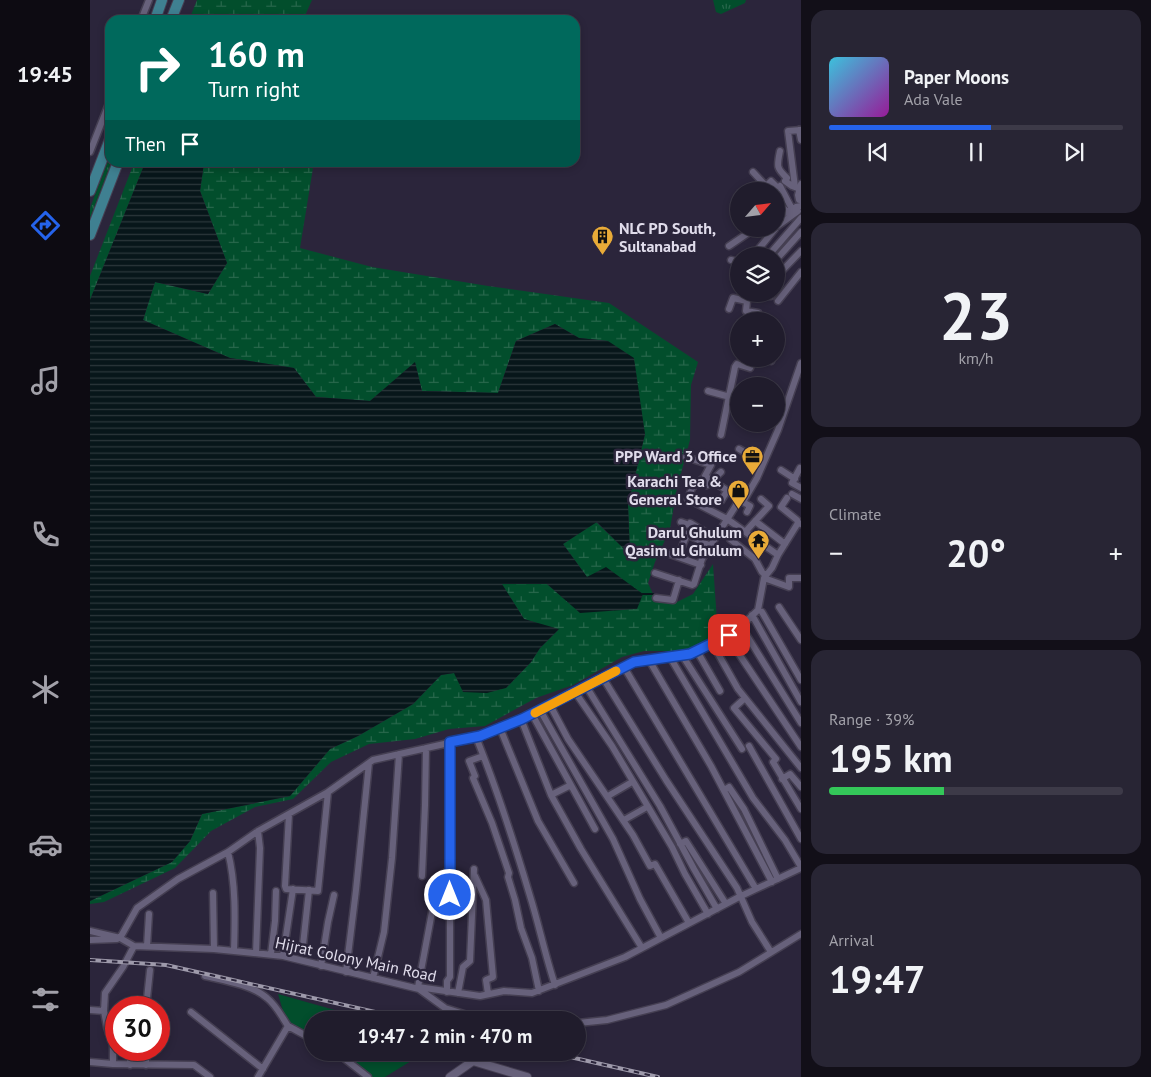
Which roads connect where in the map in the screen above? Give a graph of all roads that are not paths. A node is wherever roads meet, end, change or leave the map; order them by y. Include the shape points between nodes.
1 (149, 0) edge
2 (162, 0) edge
3 (179, 0) edge
4 (143, 15) edge
5 (157, 15) edge
6 (173, 15) edge
7 (105, 113) edge
8 (800, 130) edge
9 (801, 140) edge
10 (780, 151) dead end
11 (90, 152) edge
12 (105, 152) edge
13 (116, 167) edge
14 (753, 172) dead end
15 (759, 182) edge
16 (90, 191) edge
17 (799, 191) edge
18 (785, 195) edge
19 (787, 199) junction
20 (794, 208) edge
21 (801, 218) edge
22 (785, 221) edge
23 (800, 234) edge
24 (90, 235) edge
25 (741, 238) edge
26 (729, 246) dead end
27 (776, 247) edge
28 (785, 250) edge
29 (801, 251) edge
30 (785, 268) edge
31 (801, 272) edge
32 (785, 292) edge
33 (732, 302) edge
34 (747, 302) edge
35 (729, 309) dead end
36 (752, 312) edge
37 (801, 363) edge
38 (708, 391) dead end
39 (730, 397) joint
40 (722, 435) dead end
41 (739, 449) dead end
42 (686, 457) dead end
43 (763, 463) junction
44 (800, 468) edge
45 (782, 470) dead end
46 (721, 472) dead end
47 (794, 478) junction
48 (712, 480) junction
49 (801, 488) edge
50 (727, 491) junction
51 (801, 499) edge
52 (761, 500) dead end
53 (721, 501) dead end
54 (741, 501) junction
55 (746, 512) dead end
56 (727, 519) junction
57 (681, 522) dead end
58 (755, 522) junction
59 (799, 524) edge
60 (746, 531) junction
61 (715, 538) junction
62 (730, 539) dead end
63 (785, 544) junction
64 (710, 546) junction
65 (682, 547) dead end
66 (664, 552) dead end
67 (778, 555) junction
68 (701, 565) junction
69 (655, 573) dead end
70 (765, 578) junction
71 (801, 578) edge
72 (680, 580) junction
73 (656, 598) dead end
74 (779, 606) dead end
75 (760, 610) junction
76 (752, 615) junction
77 (741, 626) junction
78 (726, 636) junction
79 (801, 640) edge
80 (712, 643) junction
81 (697, 651) junction
82 (682, 655) junction
83 (670, 657) junction
84 (649, 660) junction
85 (624, 667) junction
86 (603, 678) junction
87 (801, 680) edge
88 (586, 686) junction
89 (720, 691) dead end
90 (575, 692) junction
91 (745, 698) junction
92 (801, 702) edge
93 (550, 705) junction
94 (540, 710) junction
95 (532, 714) junction
96 (522, 719) junction
97 (801, 723) edge
98 (500, 728) junction
99 (476, 736) junction
100 (450, 742) junction
101 (749, 746) dead end
102 (801, 747) edge
103 (426, 748) junction
104 (742, 749) dead end
105 (399, 754) junction
106 (484, 756) junction
107 (369, 763) junction
108 (801, 768) edge
109 (782, 779) junction
110 (632, 782) junction
111 (571, 786) junction
112 (801, 787) edge
113 (328, 792) junction
114 (551, 795) junction
115 (608, 796) junction
116 (647, 807) junction
117 (801, 809) edge
118 (289, 814) junction
119 (624, 820) junction
120 (595, 829) dead end
121 (258, 831) junction
122 (801, 839) edge
123 (680, 844) junction
124 (228, 852) junction
125 (801, 868) edge
126 (450, 871) junction
127 (422, 876) dead end
128 (775, 880) junction
129 (574, 883) dead end
130 (293, 889) junction
131 (756, 889) junction
132 (309, 890) junction
133 (276, 891) dead end
134 (214, 893) dead end
135 (334, 895) dead end
136 (741, 896) junction
137 (726, 904) junction
138 (717, 909) junction
139 (150, 914) dead end
140 (708, 914) junction
141 (689, 923) junction
142 (90, 931) edge
143 (801, 934) edge
144 (120, 938) junction
145 (661, 938) junction
146 (90, 940) edge
147 (303, 945) dead end
148 (134, 946) junction
149 (147, 946) junction
150 (642, 948) junction
151 (214, 949) junction
152 (234, 951) junction
153 (771, 952) junction
154 (256, 953) junction
155 (271, 954) junction
156 (283, 956) junction
157 (321, 966) junction
158 (150, 970) dead end
159 (346, 972) junction
160 (205, 976) dead end
161 (373, 978) junction
162 (555, 985) junction
163 (418, 988) junction
164 (539, 991) junction
165 (447, 992) junction
166 (458, 993) junction
167 (488, 994) junction
168 (147, 996) edge
169 (90, 1010) edge
170 (104, 1010) junction
171 (454, 1011) edge
172 (191, 1012) dead end
173 (586, 1022) edge
174 (288, 1026) junction
175 (304, 1035) edge
176 (130, 1061) edge
177 (146, 1061) edge
178 (348, 1061) edge
179 (90, 1062) edge
180 (113, 1064) junction
181 (130, 1065) junction
182 (146, 1065) junction
183 (261, 1074) edge
184 (210, 1077) edge
185 (368, 1077) edge
186 (450, 1077) edge
187 (526, 1077) edge

1 - 4 street
2 - 5 main road
3 - 6 main road
7 - 11 street
8 - 9 street
8 - 17 street via 788,131
10 - 17 street via 778,169 788,178 785,182
12 - 16 main road
13 - 24 main road
14 - 15 street
17 - 19 street
18 - 19 street
19 - 20 street
20 - 22 street via 798,211
21 - 27 street
23 - 28 street
25 - 26 street
29 - 30 street
31 - 32 street
33 - 35 street
34 - 36 street via 746,311
37 - 43 street
38 - 39 street
39 - 40 street
41 - 43 street
42 - 48 street via 712,465 705,476
43 - 54 street
44 - 47 street
45 - 47 street
46 - 48 street
47 - 49 street via 792,483
48 - 50 street
48 - 56 street via 707,485 701,480 692,488 688,499
50 - 53 street
50 - 54 street
51 - 59 street via 790,496 781,507
52 - 58 street via 769,506
54 - 55 street via 750,506
54 - 56 street
56 - 60 street
56 - 61 street
57 - 61 street via 690,523
58 - 60 street
58 - 63 street
59 - 63 street
60 - 67 street
61 - 64 street
62 - 70 street via 755,559
63 - 67 street
64 - 65 street via 687,534
64 - 68 street
66 - 68 street
67 - 70 street
68 - 72 street via 692,585
69 - 72 street
70 - 71 street via 789,587 789,578
70 - 75 street
72 - 73 street via 673,600
74 - 79 street
75 - 76 street
75 - 87 street
76 - 77 street
76 - 92 street
77 - 78 street
77 - 97 street
78 - 80 street
78 - 102 street
80 - 81 street
80 - 91 street
81 - 82 street
81 - 89 street
82 - 83 street
82 - 104 street
83 - 84 street
83 - 125 street via 743,782
84 - 85 street
84 - 128 street via 724,790 729,787 744,809
85 - 86 street
85 - 131 street
86 - 88 street
86 - 136 street
88 - 90 street
88 - 123 street via 655,797
90 - 93 street
90 - 110 street
91 - 108 street
91 - 109 street via 734,708 776,759 773,762
93 - 94 street
93 - 115 street via 568,739
94 - 95 street
94 - 145 street via 613,839
95 - 96 street
95 - 111 street
96 - 98 street
96 - 114 street
98 - 99 street
98 - 129 street via 538,821
99 - 100 street
99 - 106 street
100 - 103 street
100 - 126 street
101 - 122 street
103 - 105 street
103 - 127 street
105 - 107 street
105 - 161 street via 384,932
106 - 162 street via 531,897
106 - 164 street via 469,761 509,873
107 - 113 street
107 - 159 street
109 - 112 street via 790,774
109 - 117 street
110 - 115 street
110 - 116 street
111 - 114 street
111 - 120 street
113 - 118 street
113 - 132 street via 319,890
114 - 150 street
115 - 119 street
116 - 119 street
116 - 140 street
118 - 121 street
118 - 130 street via 285,886
119 - 141 street via 650,866 655,864
121 - 124 street
121 - 154 street
123 - 137 street via 686,841
123 - 138 street
124 - 144 street via 178,879 137,908
124 - 152 street via 235,911
125 - 128 street, Hijrat Colony Main Road
126 - 163 street via 444,873 432,912
126 - 165 street via 450,977
128 - 131 street, Hijrat Colony Main Road
130 - 132 street
130 - 156 street
131 - 136 street, Hijrat Colony Main Road
132 - 147 street
133 - 155 street
134 - 151 street
135 - 157 street
136 - 137 street, Hijrat Colony Main Road
136 - 153 street via 754,927
137 - 138 street, Hijrat Colony Main Road
138 - 140 street, Hijrat Colony Main Road
139 - 149 street
140 - 141 street, Hijrat Colony Main Road
141 - 145 street, Hijrat Colony Main Road
142 - 144 street
143 - 153 street
144 - 146 street
144 - 148 street
145 - 150 street, Hijrat Colony Main Road
148 - 149 street, Hijrat Colony Main Road
148 - 170 street via 105,993
149 - 151 street, Hijrat Colony Main Road
150 - 162 street, Hijrat Colony Main Road
151 - 152 street, Hijrat Colony Main Road
152 - 154 street, Hijrat Colony Main Road
153 - 173 street via 739,972 666,1005
154 - 155 street, Hijrat Colony Main Road
155 - 156 street, Hijrat Colony Main Road
156 - 157 street, Hijrat Colony Main Road
157 - 159 street, Hijrat Colony Main Road
158 - 168 street
159 - 161 street, Hijrat Colony Main Road
160 - 174 street via 263,994
161 - 163 street, Hijrat Colony Main Road
162 - 164 street, Hijrat Colony Main Road
163 - 165 street, Hijrat Colony Main Road
163 - 171 street via 444,1008
164 - 167 street, Hijrat Colony Main Road
165 - 166 street, Hijrat Colony Main Road
166 - 167 street, Hijrat Colony Main Road
166 - 167 street via 463,967 470,962 474,871 486,900 493,977 486,980
169 - 170 street
170 - 180 street via 113,1045
172 - 183 street
174 - 175 street
174 - 183 street
176 - 181 street
177 - 182 street
178 - 185 street
179 - 180 street
180 - 181 street
181 - 182 street
182 - 184 street via 194,1066
186 - 187 street via 473,1061

